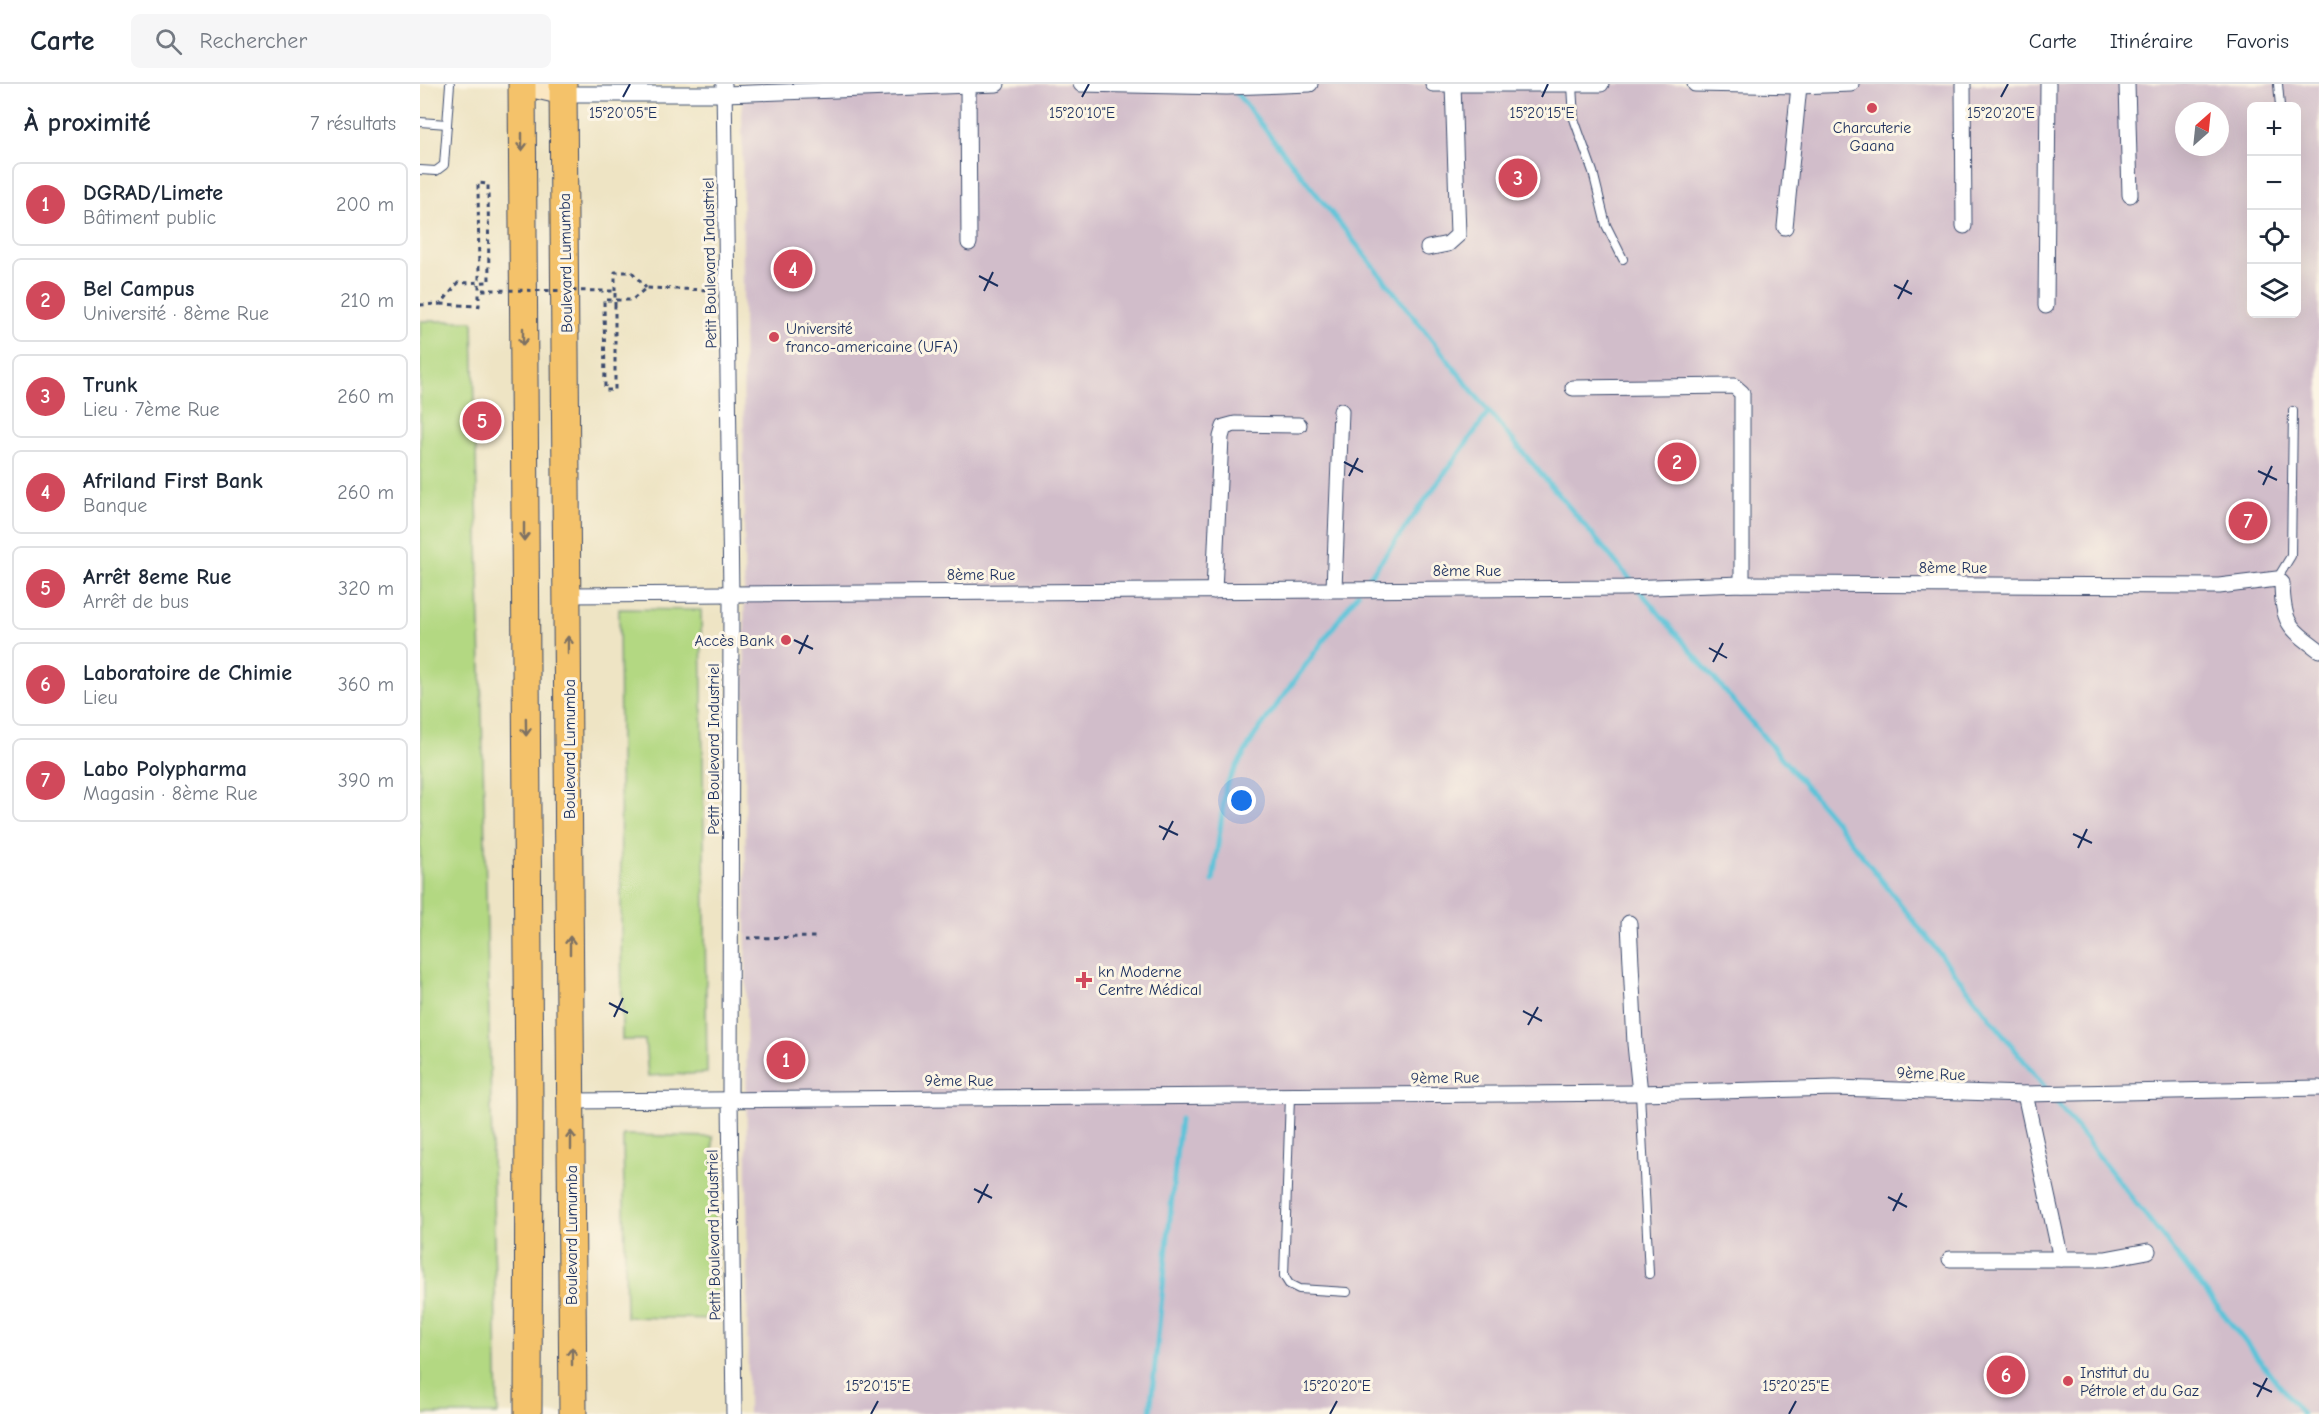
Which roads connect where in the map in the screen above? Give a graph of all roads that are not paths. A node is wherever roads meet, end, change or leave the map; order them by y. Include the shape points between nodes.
1 (450, 84) edge
2 (521, 84) edge
3 (997, 84) edge
4 (1081, 84) edge
5 (1310, 84) edge
6 (1433, 84) edge
7 (1453, 84) edge
8 (1601, 84) edge
9 (1695, 84) edge
10 (1851, 84) edge
11 (1963, 84) edge
12 (2048, 84) edge
13 (2127, 84) edge
14 (2278, 84) edge
15 (968, 85) edge
16 (1266, 85) edge
17 (1572, 85) edge
18 (1799, 86) junction
19 (563, 89) edge
20 (725, 89) edge
21 (2280, 102) edge
22 (420, 122) edge
23 (447, 124) junction
24 (420, 170) edge
25 (2130, 195) dead end
26 (1964, 226) dead end
27 (1785, 227) dead end
28 (969, 243) dead end
29 (1428, 248) dead end
30 (1623, 259) dead end
31 (2046, 306) dead end
32 (1573, 388) dead end
33 (1341, 411) dead end
34 (2293, 411) dead end
35 (1299, 425) dead end
36 (2277, 579) junction
37 (1742, 584) junction
38 (1334, 590) junction
39 (1214, 591) junction
40 (731, 594) junction
41 (568, 595) junction
42 (2319, 650) edge
43 (1629, 923) dead end
44 (2319, 1088) edge
45 (1640, 1093) junction
46 (2025, 1094) junction
47 (1290, 1096) junction
48 (730, 1100) junction
49 (571, 1101) junction
50 (2148, 1251) dead end
51 (1950, 1259) dead end
52 (2061, 1259) junction
53 (1649, 1274) dead end
54 (1347, 1292) dead end
55 (528, 1414) edge
56 (573, 1414) edge
57 (734, 1414) edge

1 - 23 lane
2 - 19 street
2 -> 55 highway
3 - 15 street
4 - 16 street
5 - 16 street
6 - 7 street
7 - 17 street
7 - 29 street via 1458,235 1448,244
8 - 17 street
9 - 18 street
10 - 18 street
11 - 26 street
12 - 31 street
13 - 25 street
14 - 21 lane
15 - 20 street
15 - 28 street
17 - 30 lane via 1574,119 1606,225
18 - 27 street
19 - 20 street
19 - 41 highway, Boulevard Lumumba
20 - 40 street, Petit Boulevard Industriel
22 - 23 lane
23 - 24 lane via 444,165 436,171
32 - 37 street via 1739,389
33 - 38 street
34 - 36 lane via 2291,556
35 - 39 street via 1235,424 1224,428
36 - 37 street, 8ème Rue via 2219,586
36 - 42 street via 2282,583 2283,608 2292,629
37 - 38 street, 8ème Rue
38 - 39 street, 8ème Rue
39 - 40 street, 8ème Rue
40 - 41 street, 8ème Rue
40 - 48 street, Petit Boulevard Industriel
49 -> 41 highway, Boulevard Lumumba
43 - 45 street
44 - 46 street, 9ème Rue
45 - 46 street, 9ème Rue via 1835,1088
45 - 47 street, 9ème Rue
45 - 53 lane
46 - 52 street
47 - 48 street, 9ème Rue
47 - 54 lane via 1284,1275 1289,1284 1299,1288
48 - 49 street, 9ème Rue
48 - 57 street, Petit Boulevard Industriel
56 -> 49 highway, Boulevard Lumumba
50 - 52 street via 2105,1259
51 - 52 street

